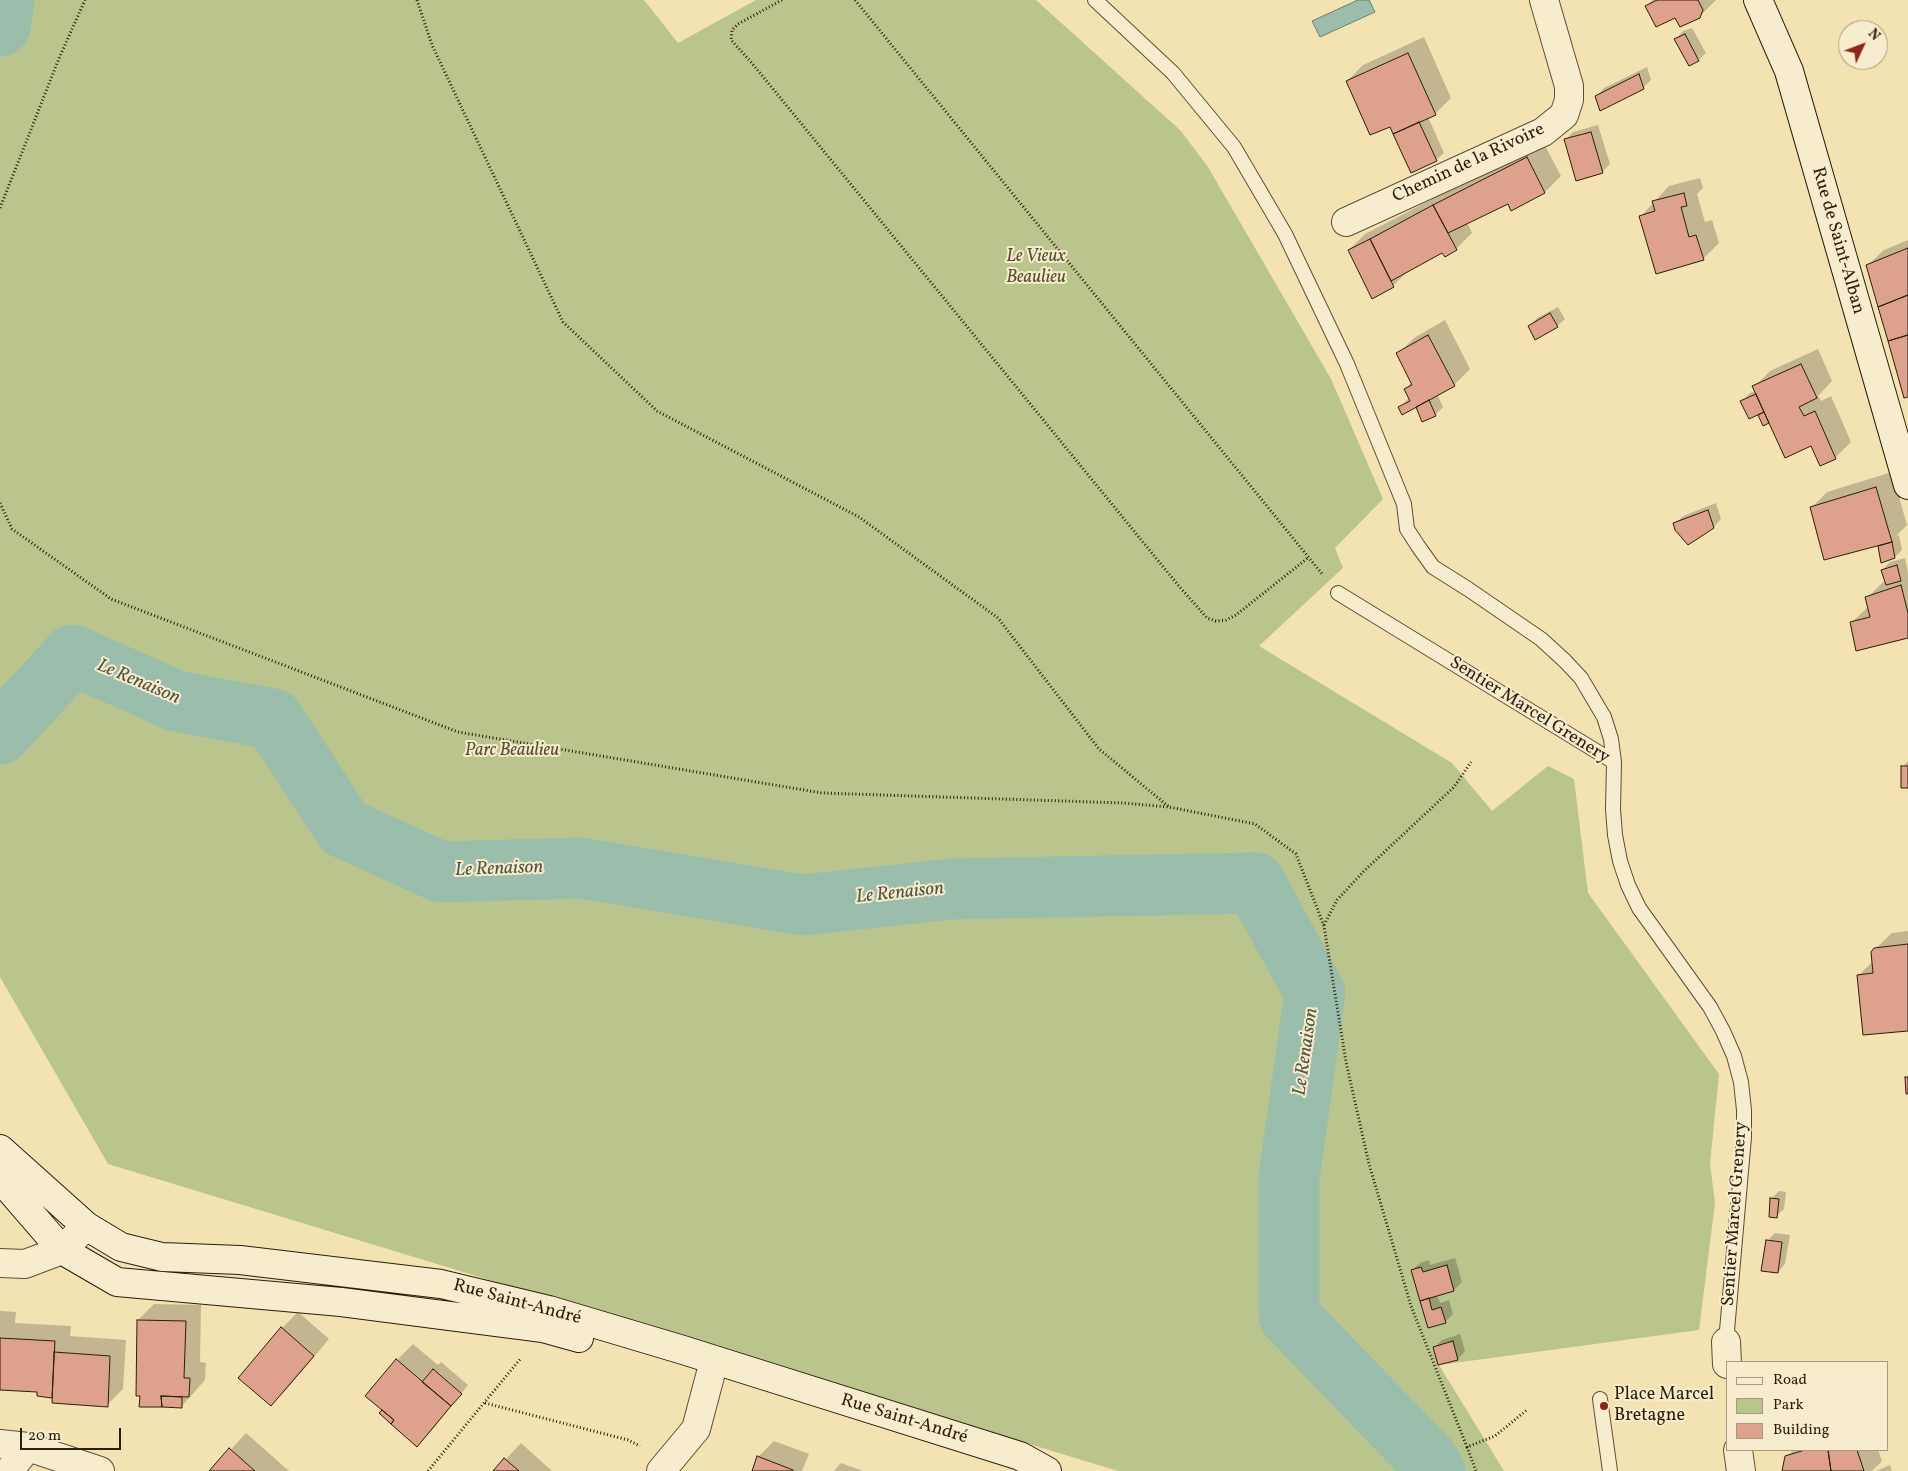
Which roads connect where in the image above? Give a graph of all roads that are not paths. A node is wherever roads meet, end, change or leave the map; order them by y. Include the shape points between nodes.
1 (1095, 0) edge
2 (1544, 0) edge
3 (1758, 0) edge
4 (1346, 222) dead end
5 (1908, 485) edge
6 (1338, 593) dead end
7 (1614, 762) junction
8 (0, 1148) edge
9 (0, 1170) edge
10 (86, 1226) junction
11 (62, 1250) junction
12 (0, 1263) edge
13 (1726, 1353) edge
14 (711, 1369) junction
15 (1600, 1399) dead end
16 (0, 1444) edge
17 (28, 1447) junction
18 (1738, 1451) edge
19 (666, 1466) edge
20 (9, 1471) edge
21 (100, 1471) edge
22 (1026, 1471) edge
23 (1047, 1471) edge
24 (1610, 1471) edge
25 (1741, 1471) edge

1 - 7 lane via 1174,73 1228,140 1286,234 1347,364 1404,504 1407,528 1418,546 1433,567 1541,639 1570,666 1604,718
2 - 4 street, Chemin de la Rivoire via 1569,86 1564,115 1543,132
3 - 5 street, Rue de Saint-Alban via 1789,71
6 - 7 lane, Sentier Marcel Grenery
7 - 13 lane, Sentier Marcel Grenery via 1614,835 1628,885 1639,908 1710,1007 1734,1056 1741,1082 1744,1137
8 - 10 street, Rue Saint-André
9 - 11 street, Rue Saint-André via 10,1190
10 - 11 street
10 - 14 street, Rue Saint-André via 121,1246 162,1257 240,1260 441,1284 549,1310
11 - 12 street via 25,1264
11 - 14 street, Rue Saint-André via 117,1282 341,1302 543,1328 649,1357
14 - 19 street via 696,1429
14 - 22 street, Rue Saint-André via 804,1404 1009,1469
14 - 23 street, Rue Saint-André via 1020,1456
15 - 24 lane
16 - 17 street
17 - 20 street
17 - 21 street
18 - 25 street

